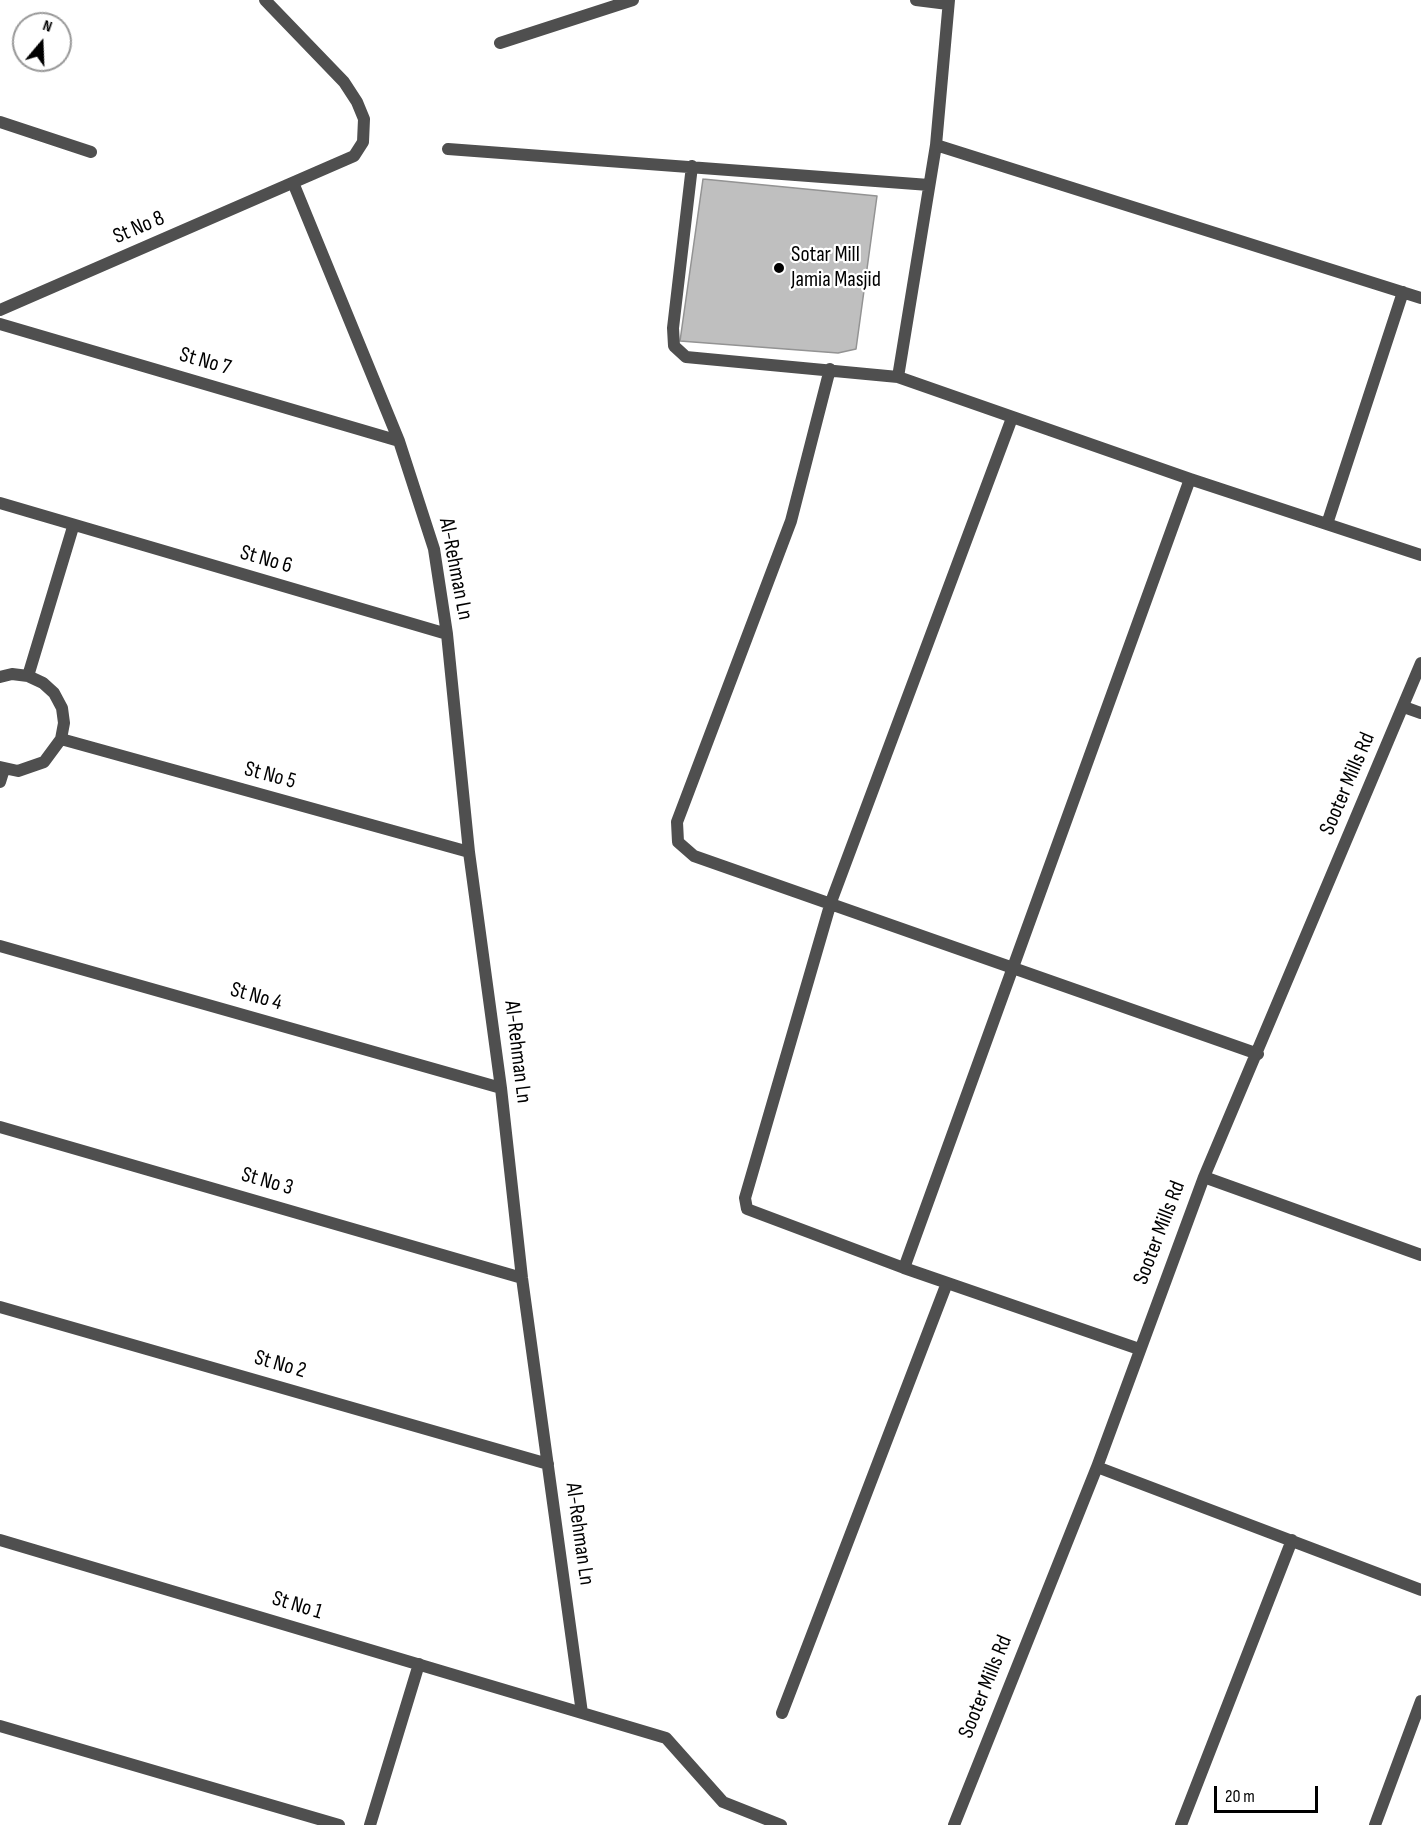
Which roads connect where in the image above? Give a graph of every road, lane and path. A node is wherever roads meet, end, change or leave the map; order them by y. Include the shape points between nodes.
1 (265, 0) edge
2 (633, 0) edge
3 (916, 0) edge
4 (949, 2) edge
5 (500, 43) dead end
6 (0, 122) edge
7 (936, 146) junction
8 (448, 149) dead end
9 (91, 152) dead end
10 (692, 166) junction
11 (294, 184) junction
12 (929, 185) junction
13 (1403, 292) junction
14 (1421, 298) edge
15 (0, 310) edge
16 (0, 324) edge
17 (830, 369) junction
18 (898, 377) junction
19 (1012, 418) junction
20 (399, 441) junction
21 (1190, 479) junction
22 (0, 503) edge
23 (1327, 524) junction
24 (73, 527) junction
25 (1421, 555) edge
26 (447, 634) junction
27 (1421, 663) edge
28 (28, 676) junction
29 (0, 677) edge
30 (1404, 707) junction
31 (1421, 713) edge
32 (61, 739) junction
33 (2, 768) edge
34 (0, 782) edge
35 (469, 852) junction
36 (831, 902) junction
37 (0, 946) edge
38 (1012, 965) junction
39 (1258, 1054) junction
40 (501, 1088) junction
41 (0, 1127) edge
42 (1204, 1177) junction
43 (1421, 1255) edge
44 (904, 1268) junction
45 (522, 1278) junction
46 (947, 1283) junction
47 (0, 1306) edge
48 (1139, 1349) junction
49 (548, 1464) junction
50 (1097, 1467) junction
51 (0, 1540) edge
52 (1292, 1540) junction
53 (1421, 1590) edge
54 (418, 1664) junction
55 (1421, 1701) edge
56 (582, 1713) junction
57 (782, 1713) dead end
58 (0, 1726) edge
59 (339, 1825) edge
60 (370, 1825) edge
61 (781, 1825) edge
62 (954, 1825) edge
63 (1181, 1825) edge
64 (1375, 1825) edge

1 - 11 street, St No 8 via 344,82 364,119 363,142 354,156
2 - 5 street
3 - 4 street
4 - 7 street
6 - 9 street
7 - 12 street
7 - 13 street
8 - 10 street
10 - 12 street
10 - 17 street via 674,346 686,357
11 - 15 street, St No 8
11 - 20 street, Al-Rehman Ln
12 - 18 street
13 - 14 street
13 - 23 street
16 - 20 street, St No 7
17 - 18 street
17 - 36 street via 791,521 677,822 678,842 694,856
18 - 19 street
19 - 21 street
19 - 36 street
20 - 26 street, Al-Rehman Ln via 434,549
21 - 23 street
21 - 38 street
22 - 24 street, St No 6
23 - 25 street
24 - 26 street, St No 6
24 - 28 street
26 - 35 street, Al-Rehman Ln
27 - 30 street, Sooter Mills Rd
28 - 29 street
28 - 32 street via 54,693 62,708
30 - 31 street
30 - 39 street, Sooter Mills Rd
32 - 33 street via 44,762 18,771
32 - 35 street, St No 5
33 - 34 street
35 - 40 street, Al-Rehman Ln
36 - 38 street
36 - 44 street via 745,1198 747,1209
37 - 40 street, St No 4
38 - 39 street
38 - 44 street
39 - 42 street, Sooter Mills Rd
40 - 45 street, Al-Rehman Ln
41 - 45 street, St No 3
42 - 43 street
42 - 48 street, Sooter Mills Rd
44 - 46 street
45 - 49 street, Al-Rehman Ln
46 - 48 street
46 - 57 street
47 - 49 street, St No 2
48 - 50 street, Sooter Mills Rd
49 - 56 street, Al-Rehman Ln
50 - 52 street
50 - 62 street, Sooter Mills Rd
51 - 54 street, St No 1
52 - 53 street
52 - 63 street
54 - 56 street, St No 1
54 - 60 street
55 - 64 street
56 - 61 street via 666,1738 723,1802
58 - 59 street

